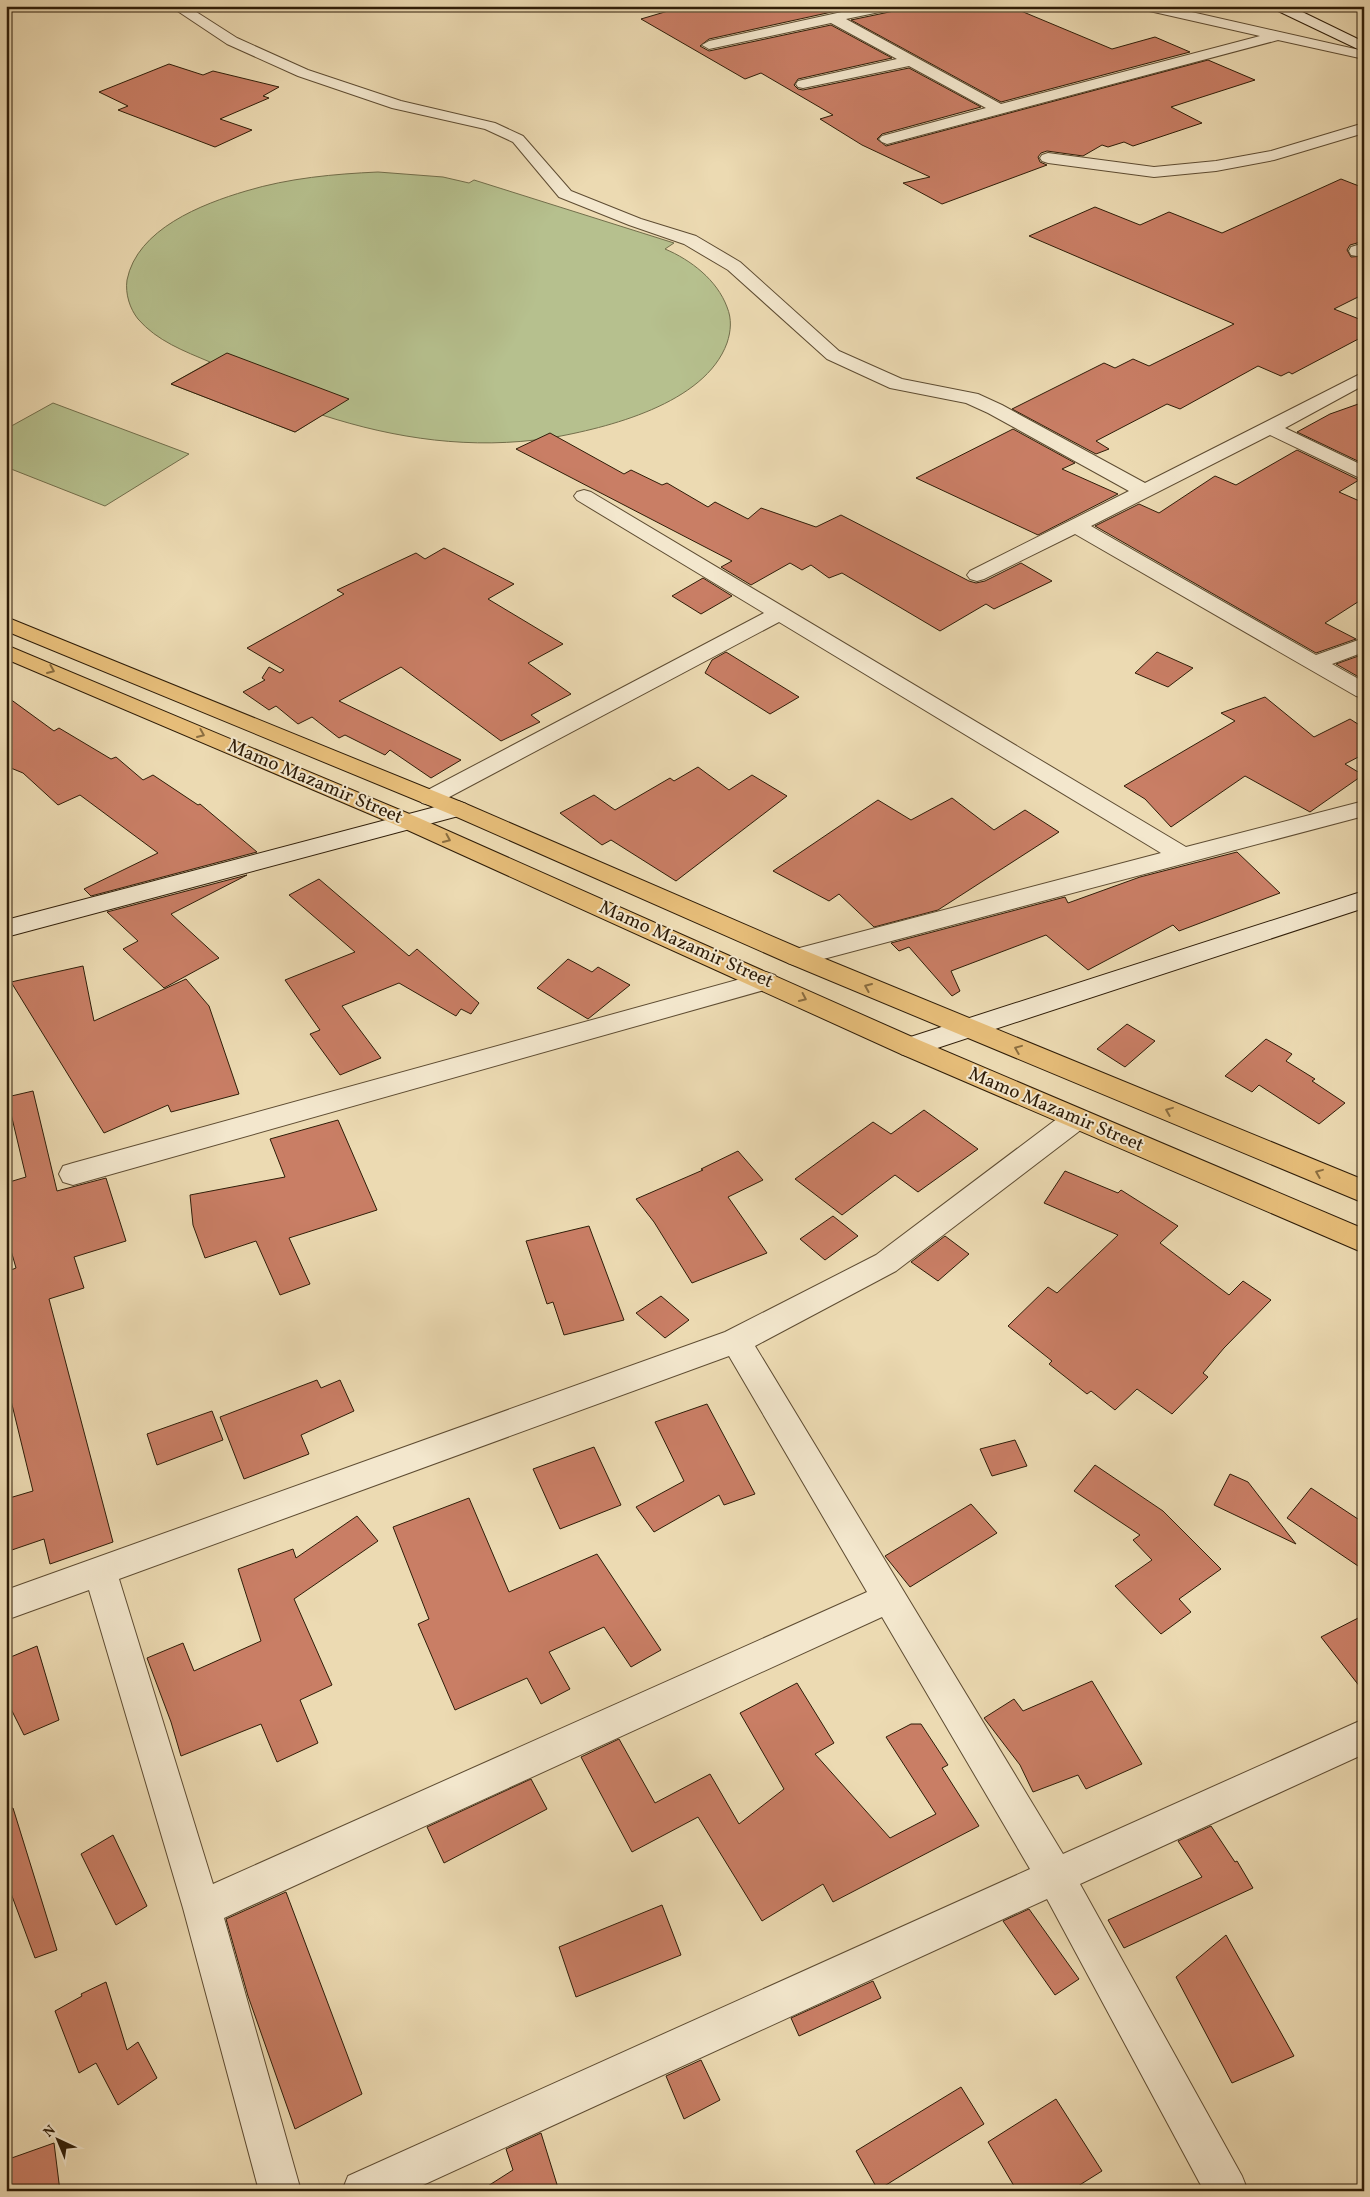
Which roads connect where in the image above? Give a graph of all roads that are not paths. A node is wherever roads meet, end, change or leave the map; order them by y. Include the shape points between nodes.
1 (177, 6) edge
2 (889, 6) edge
3 (1145, 6) edge
4 (1279, 6) edge
5 (834, 18) junction
6 (1276, 36) junction
7 (709, 45) dead end
8 (1364, 48) edge
9 (1364, 55) edge
10 (910, 61) junction
11 (803, 84) dead end
12 (998, 109) junction
13 (1364, 128) edge
14 (887, 139) dead end
15 (1048, 158) dead end
16 (1364, 377) edge
17 (1270, 428) junction
18 (1364, 474) edge
19 (1144, 492) junction
20 (584, 496) dead end
21 (1076, 526) junction
22 (977, 575) dead end
23 (779, 614) junction
24 (6, 623) edge
25 (1364, 644) edge
26 (6, 651) edge
27 (1314, 663) junction
28 (1364, 691) edge
29 (430, 798) junction
30 (1364, 808) edge
31 (458, 809) junction
32 (411, 823) junction
33 (1184, 856) junction
34 (1364, 900) edge
35 (6, 929) edge
36 (798, 957) junction
37 (766, 981) junction
38 (970, 1029) junction
39 (910, 1047) junction
40 (1076, 1119) junction
41 (73, 1174) dead end
42 (1364, 1192) edge
43 (1364, 1242) edge
44 (736, 1341) junction
45 (100, 1570) junction
46 (889, 1598) junction
47 (6, 1605) edge
48 (1364, 1736) edge
49 (1055, 1876) junction
50 (202, 1908) junction
51 (280, 2191) edge
52 (363, 2191) edge
53 (1227, 2191) edge

1 - 19 street via 232,41 303,73 397,105 490,126 518,139 565,194 690,240 734,266 833,355 897,384 971,398
2 - 5 street
3 - 6 street
4 - 8 street
5 - 7 street
5 - 10 street
6 - 9 street
6 - 12 street
10 - 11 street
10 - 12 street
12 - 14 street
13 - 15 street via 1274,155 1208,167 1154,172
16 - 17 street
17 - 18 street
17 - 19 street
19 - 21 street
20 - 23 street
21 - 22 street
21 - 27 street
23 - 29 street
23 - 33 street
24 - 29 main road, Mamo Mazamir Street
25 - 27 street
26 -> 32 main road, Mamo Mazamir Street
27 - 28 street
29 - 31 main road, Mamo Mazamir Street
30 - 33 street
31 - 32 street
31 - 36 main road, Mamo Mazamir Street
32 - 35 street
32 -> 37 main road, Mamo Mazamir Street
33 - 36 street
34 - 38 street
38 -> 36 main road, Mamo Mazamir Street
37 -> 39 main road, Mamo Mazamir Street
37 - 41 street
38 - 39 street
42 -> 38 main road, Mamo Mazamir Street
39 - 40 main road, Mamo Mazamir Street
40 - 43 main road, Mamo Mazamir Street
40 - 44 street via 886,1263
44 - 45 street
44 - 46 street
45 - 47 street
45 - 50 street
46 - 49 street
46 - 50 street
48 - 49 street
49 - 52 street
49 - 53 street
50 - 51 street

